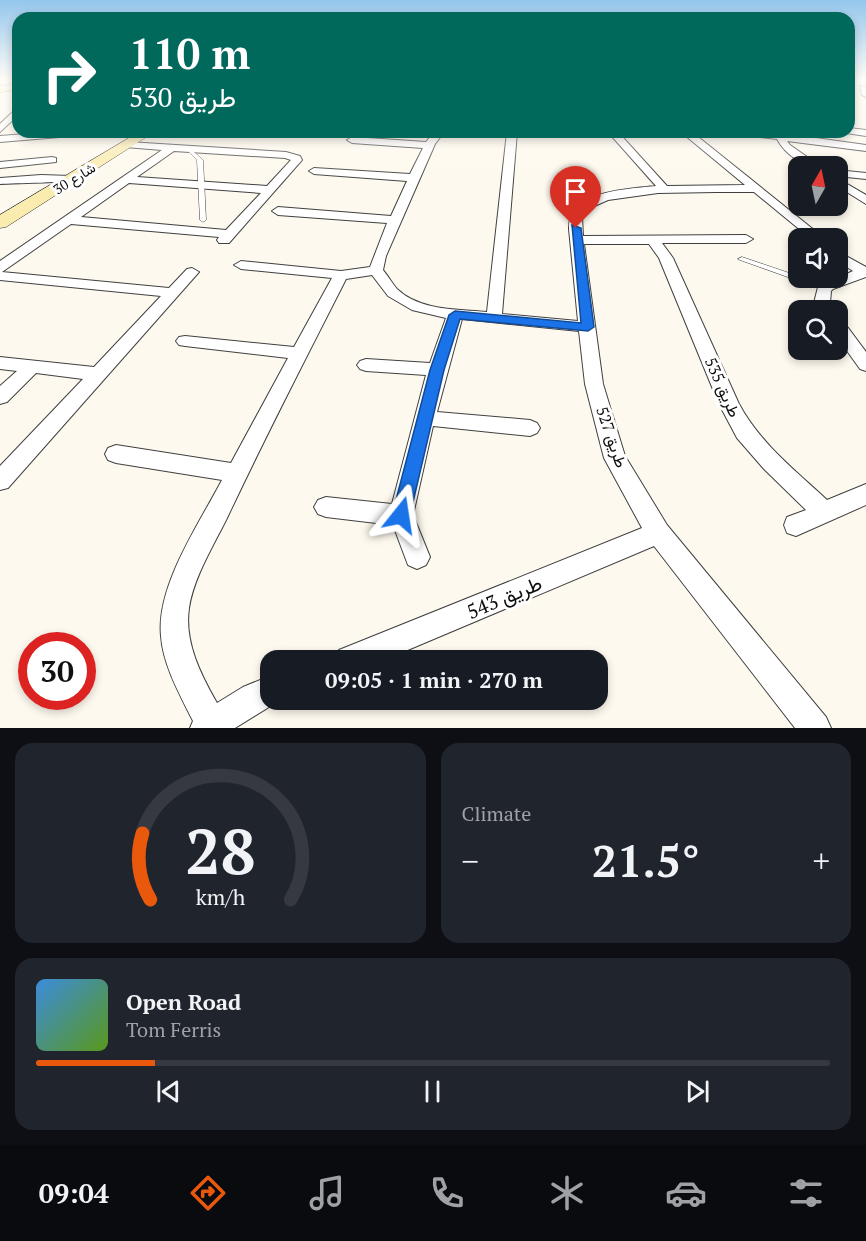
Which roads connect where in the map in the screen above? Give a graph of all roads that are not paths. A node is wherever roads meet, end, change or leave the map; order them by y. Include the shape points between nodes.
1 (12, 114) edge
2 (0, 128) edge
3 (139, 138) edge
4 (434, 138) edge
5 (511, 138) edge
6 (618, 138) edge
7 (694, 138) edge
8 (781, 138) edge
9 (794, 138) edge
10 (352, 140) dead end
11 (128, 145) junction
12 (429, 145) junction
13 (172, 148) junction
14 (866, 148) edge
15 (192, 149) junction
16 (800, 156) edge
17 (52, 160) dead end
18 (0, 165) edge
19 (314, 171) dead end
20 (848, 174) edge
21 (866, 176) edge
22 (414, 178) junction
23 (71, 179) junction
24 (127, 180) junction
25 (0, 181) edge
26 (201, 185) junction
27 (848, 188) edge
28 (756, 189) junction
29 (270, 190) junction
30 (665, 190) junction
31 (866, 200) edge
32 (278, 211) dead end
33 (70, 219) junction
34 (203, 220) dead end
35 (395, 220) junction
36 (0, 223) edge
37 (805, 228) edge
38 (746, 239) dead end
39 (577, 240) junction
40 (653, 240) junction
41 (742, 259) dead end
42 (848, 262) edge
43 (241, 265) dead end
44 (0, 268) edge
45 (376, 270) junction
46 (192, 272) dead end
47 (865, 272) edge
48 (788, 275) edge
49 (0, 276) edge
50 (340, 276) junction
51 (848, 279) edge
52 (827, 288) edge
53 (173, 292) junction
54 (822, 300) edge
55 (455, 315) junction
56 (494, 318) junction
57 (588, 327) junction
58 (848, 340) edge
59 (185, 341) dead end
60 (301, 354) junction
61 (0, 363) edge
62 (366, 365) dead end
63 (866, 365) edge
64 (32, 367) junction
65 (437, 370) junction
66 (98, 374) junction
67 (0, 397) edge
68 (426, 418) junction
69 (530, 428) dead end
70 (116, 454) dead end
71 (237, 473) junction
72 (0, 481) edge
73 (866, 494) edge
74 (326, 507) dead end
75 (824, 512) junction
76 (401, 515) junction
77 (796, 525) dead end
78 (658, 533) junction
79 (417, 557) dead end
80 (373, 650) edge
81 (260, 695) edge
82 (208, 726) edge
83 (815, 728) edge

1 - 2 street
3 - 11 street, شارع 30
4 - 12 street
5 - 56 street
6 - 30 street
7 - 28 street
8 - 16 street via 786,147
9 - 14 street
10 - 12 street
11 - 13 street
11 - 23 street, شارع 30
12 - 22 street
13 - 15 street
13 - 24 street
15 - 26 lane via 200,158
15 - 29 street via 296,158
17 - 18 street
19 - 22 street
20 - 21 street
22 - 35 street
23 - 25 street
23 - 36 street, شارع 30
24 - 26 street
24 - 33 street
26 - 29 street
26 - 34 lane
27 - 31 street
28 - 30 street, طريق 527
28 - 37 street
29 - 33 street via 227,237
30 - 39 street, طريق 527 via 625,192 588,204 576,218
32 - 35 street
33 - 44 street
35 - 45 street
38 - 40 street
39 - 40 street
39 - 57 street, طريق 527
40 - 75 street, طريق 535 via 666,258 744,432
41 - 48 lane
42 - 47 street
43 - 50 street
45 - 50 street
45 - 55 street via 385,285 404,300
46 - 53 street
47 - 51 street
49 - 53 street
50 - 60 street
52 - 54 street
53 - 66 street
55 - 56 street
55 - 65 street
56 - 57 street
57 - 78 street, طريق 527 via 594,384 615,458
58 - 63 street
59 - 60 street
60 - 71 street
61 - 64 street
62 - 65 street
64 - 66 street
64 - 67 street
65 - 68 street
66 - 72 street
68 - 69 street
68 - 76 street
70 - 71 street
71 - 82 street via 181,586 175,610 175,637
73 - 75 street
74 - 76 street
75 - 77 street
76 - 79 street
78 - 80 street, طريق 543
78 - 83 street, طريق 527
81 - 82 street

